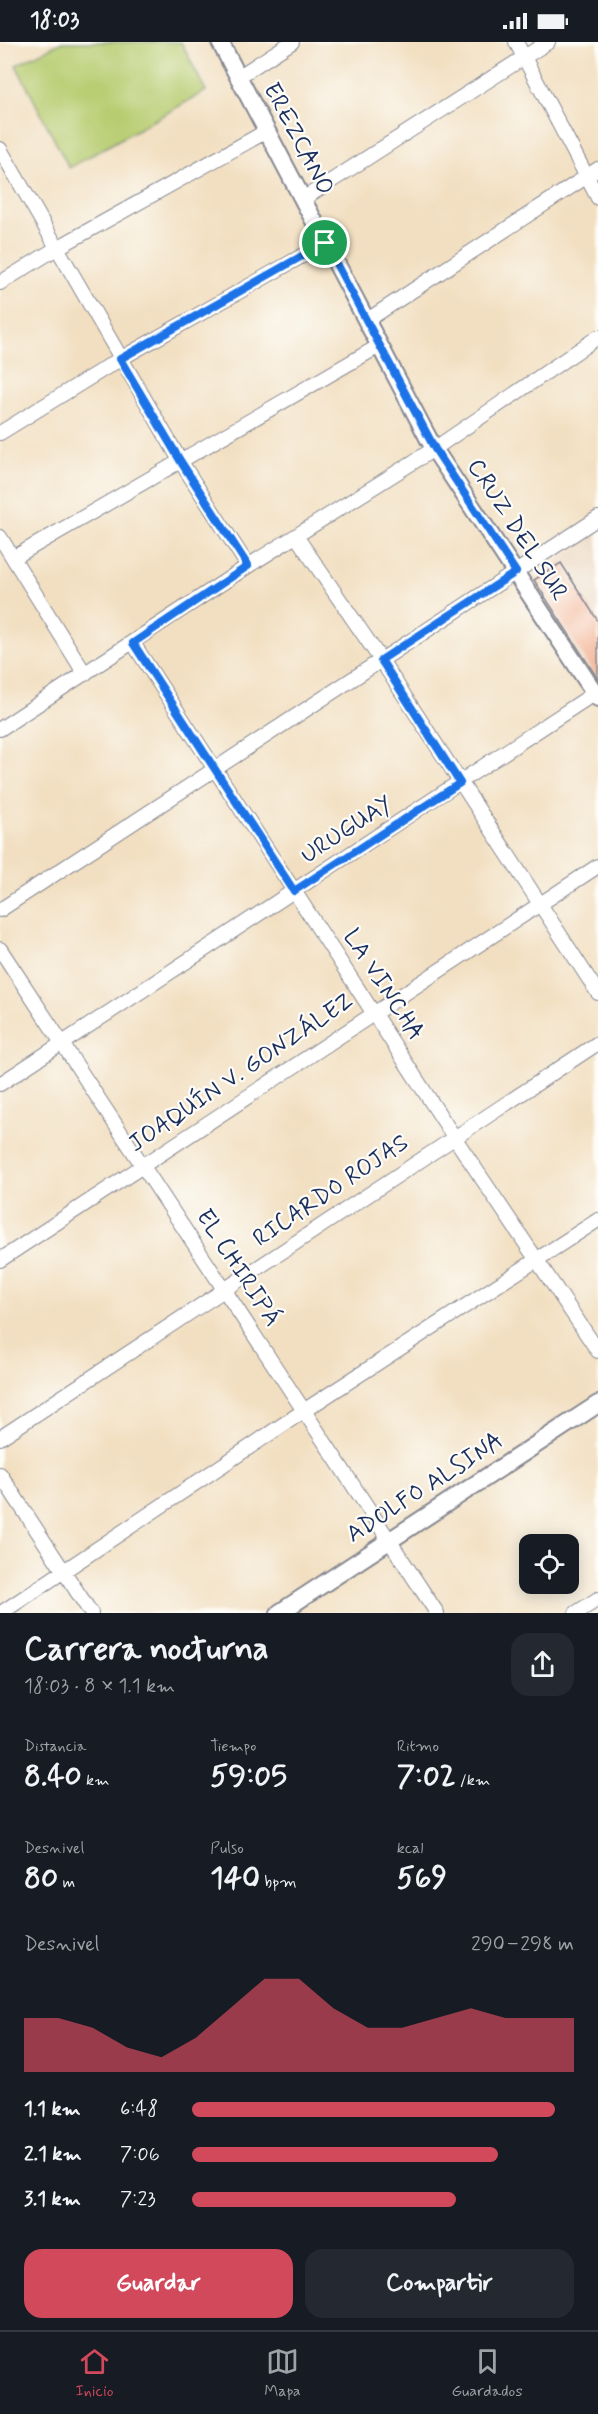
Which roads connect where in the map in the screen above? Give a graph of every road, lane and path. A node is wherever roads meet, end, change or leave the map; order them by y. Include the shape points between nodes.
1 (219, 42) edge
2 (292, 42) edge
3 (516, 42) edge
4 (548, 42) edge
5 (524, 58) junction
6 (238, 77) junction
7 (266, 132) junction
8 (2, 158) edge
9 (592, 173) edge
10 (598, 198) edge
11 (303, 199) junction
12 (325, 243) junction
13 (57, 248) junction
14 (0, 283) edge
15 (366, 321) junction
16 (598, 337) edge
17 (379, 346) junction
18 (120, 359) junction
19 (0, 433) edge
20 (435, 449) junction
21 (181, 462) junction
22 (598, 518) edge
23 (296, 536) junction
24 (0, 537) edge
25 (13, 558) junction
26 (248, 566) junction
27 (516, 572) junction
28 (133, 643) junction
29 (381, 660) junction
30 (84, 674) junction
31 (597, 694) edge
32 (0, 729) edge
33 (214, 770) junction
34 (460, 783) junction
35 (598, 866) edge
36 (294, 891) junction
37 (539, 905) junction
38 (0, 910) edge
39 (0, 949) edge
40 (598, 993) edge
41 (375, 1012) junction
42 (598, 1043) edge
43 (62, 1044) junction
44 (0, 1084) edge
45 (454, 1137) junction
46 (143, 1165) junction
47 (598, 1220) edge
48 (0, 1260) edge
49 (537, 1260) junction
50 (224, 1290) junction
51 (598, 1351) edge
52 (598, 1404) edge
53 (305, 1410) junction
54 (0, 1438) edge
55 (0, 1474) edge
56 (389, 1539) junction
57 (64, 1572) junction
58 (598, 1599) edge
59 (1, 1613) edge
60 (91, 1613) edge
61 (279, 1613) edge
62 (437, 1613) edge
63 (576, 1613) edge

1 - 6 street, EREZCANO
2 - 6 street
3 - 5 street
4 - 5 street
5 - 9 street
5 - 11 street
6 - 7 street, EREZCANO
7 - 11 street, EREZCANO
7 - 13 street
8 - 13 street
9 - 10 street
9 - 15 street
11 - 12 street, EREZCANO
12 - 15 street, EREZCANO
12 - 18 street
13 - 14 street
13 - 18 street
15 - 17 street, EREZCANO
16 - 20 street
17 - 20 street, EREZCANO
17 - 21 street
18 - 19 street
18 - 21 street
20 - 23 street
20 - 27 street, CRUZ DEL SUR
21 - 25 street
21 - 26 street
22 - 27 street
23 - 26 street
23 - 29 street
24 - 25 street
25 - 30 street
26 - 28 street
27 - 29 street
27 - 31 street, CRUZ DEL SUR
28 - 30 street
28 - 33 street, LA VINCHA
29 - 33 street
29 - 34 street
30 - 32 street
31 - 34 street, URUGUAY
33 - 36 street, LA VINCHA
33 - 38 street
34 - 36 street, URUGUAY
34 - 37 street
35 - 37 street, JOAQUÍN V. GONZÁLEZ
36 - 41 street, LA VINCHA
36 - 43 street, URUGUAY
37 - 40 street
37 - 41 street, JOAQUÍN V. GONZÁLEZ
39 - 43 street, EL CHIRIPÁ
41 - 45 street, LA VINCHA
41 - 46 street, JOAQUÍN V. GONZÁLEZ
42 - 45 street, RICARDO ROJAS
43 - 44 street, URUGUAY
43 - 46 street, EL CHIRIPÁ
45 - 49 street, LA VINCHA
45 - 50 street, RICARDO ROJAS
46 - 48 street, JOAQUÍN V. GONZÁLEZ
46 - 50 street, EL CHIRIPÁ
47 - 49 street
49 - 51 street, LA VINCHA
49 - 53 street
50 - 53 street, EL CHIRIPÁ
50 - 54 street, RICARDO ROJAS
52 - 56 street, ADOLFO ALSINA
53 - 56 street, EL CHIRIPÁ
53 - 57 street
55 - 57 street
56 - 61 street, ADOLFO ALSINA
56 - 62 street, EL CHIRIPÁ
57 - 59 street
57 - 60 street
58 - 63 street

